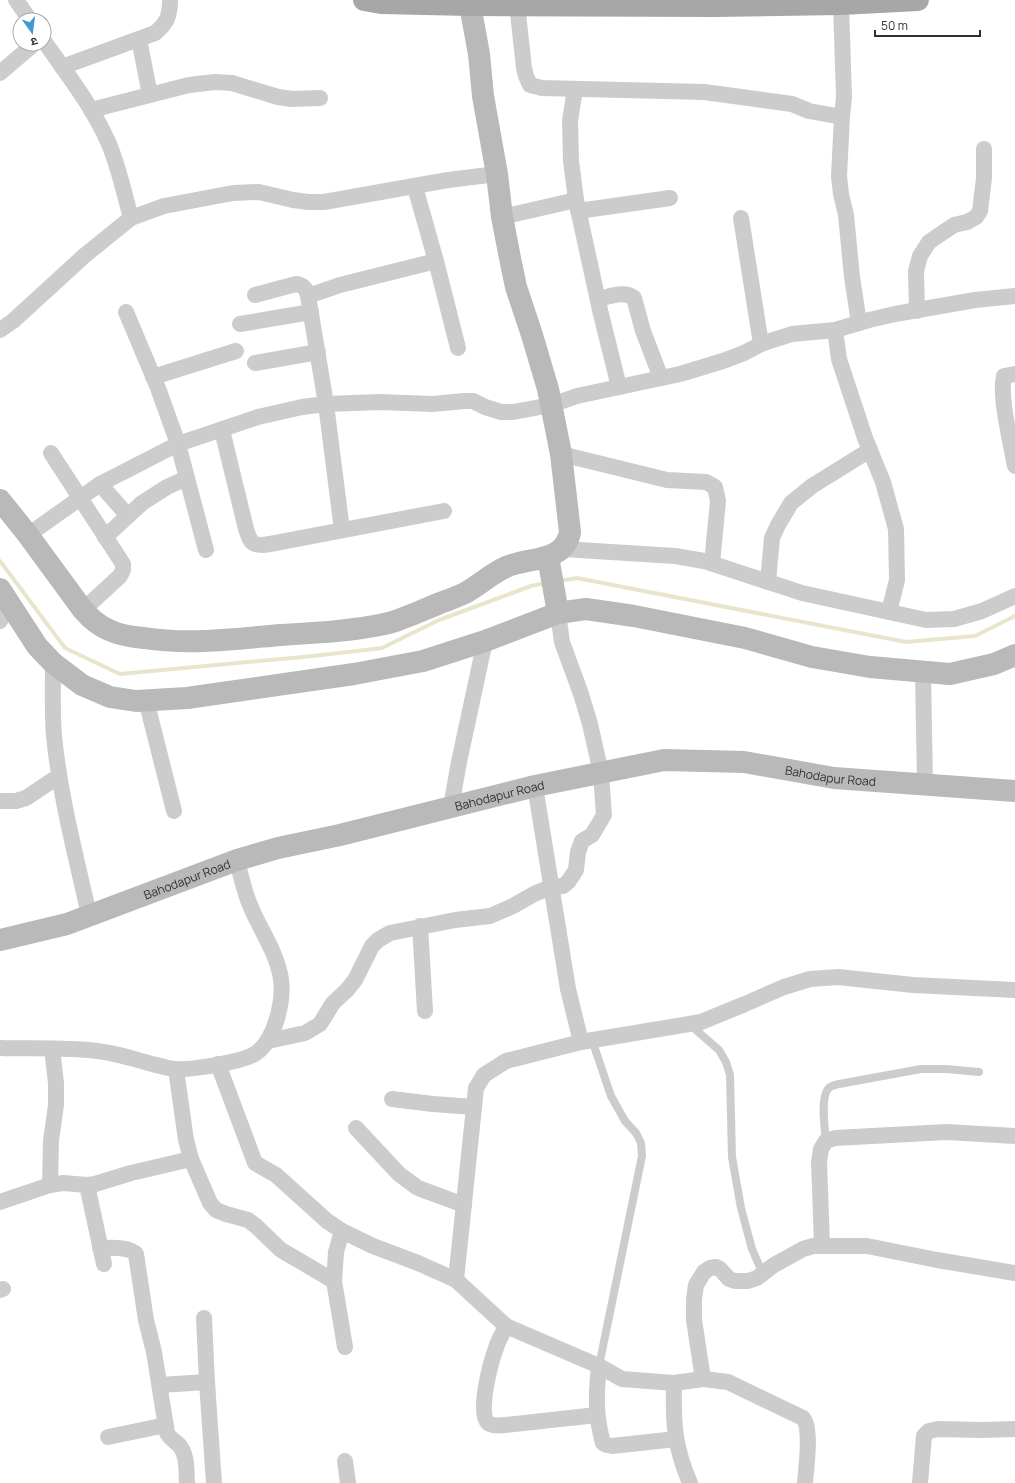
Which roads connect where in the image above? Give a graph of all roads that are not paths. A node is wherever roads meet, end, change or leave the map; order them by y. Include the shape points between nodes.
1 (16, 0) edge
2 (170, 0) edge
3 (364, 0) edge
4 (918, 0) edge
5 (470, 2) edge
6 (517, 2) edge
7 (568, 2) edge
8 (716, 3) edge
9 (841, 4) junction
10 (24, 12) edge
11 (139, 39) junction
12 (25, 52) edge
13 (52, 52) edge
14 (62, 67) junction
15 (0, 73) edge
16 (575, 89) junction
17 (150, 95) junction
18 (320, 98) dead end
19 (91, 110) junction
20 (842, 117) junction
21 (984, 149) dead end
22 (497, 174) junction
23 (415, 187) junction
24 (670, 198) dead end
25 (577, 206) junction
26 (502, 217) junction
27 (131, 218) junction
28 (741, 218) dead end
29 (436, 261) junction
30 (255, 295) dead end
31 (308, 296) junction
32 (1015, 296) edge
33 (598, 299) junction
34 (917, 311) junction
35 (126, 312) dead end
36 (311, 312) junction
37 (859, 323) junction
38 (240, 324) dead end
39 (0, 330) edge
40 (835, 330) junction
41 (760, 344) junction
42 (458, 348) dead end
43 (236, 351) dead end
44 (318, 352) junction
45 (255, 363) dead end
46 (1015, 374) edge
47 (153, 377) junction
48 (661, 378) junction
49 (619, 387) junction
50 (326, 404) junction
51 (551, 404) junction
52 (222, 430) junction
53 (178, 444) junction
54 (870, 450) junction
55 (51, 453) dead end
56 (561, 454) junction
57 (1015, 466) edge
58 (187, 478) junction
59 (100, 484) junction
60 (79, 498) junction
61 (0, 500) edge
62 (444, 511) dead end
63 (128, 516) junction
64 (342, 530) junction
65 (28, 535) junction
66 (105, 537) junction
67 (206, 550) dead end
68 (553, 558) junction
69 (712, 564) junction
70 (768, 582) junction
71 (1015, 596) edge
72 (3, 605) edge
73 (557, 606) junction
74 (82, 610) junction
75 (889, 612) junction
76 (485, 641) junction
77 (1015, 655) edge
78 (53, 663) junction
79 (923, 671) junction
80 (146, 700) junction
81 (601, 773) junction
82 (59, 776) junction
83 (925, 785) junction
84 (535, 786) junction
85 (1015, 791) edge
86 (0, 801) edge
87 (452, 807) junction
88 (174, 811) dead end
89 (237, 860) junction
90 (551, 887) junction
91 (89, 916) junction
92 (420, 926) junction
93 (0, 940) edge
94 (1015, 990) edge
95 (425, 1010) dead end
96 (689, 1024) junction
97 (268, 1041) junction
98 (587, 1041) junction
99 (0, 1048) edge
100 (52, 1049) junction
101 (218, 1064) junction
102 (176, 1069) junction
103 (979, 1072) dead end
104 (392, 1099) dead end
105 (474, 1107) junction
106 (356, 1128) dead end
107 (1015, 1136) edge
108 (826, 1140) junction
109 (191, 1159) junction
110 (50, 1185) junction
111 (87, 1185) junction
112 (0, 1202) edge
113 (464, 1205) junction
114 (342, 1231) junction
115 (822, 1245) junction
116 (100, 1248) junction
117 (104, 1264) dead end
118 (1015, 1273) edge
119 (763, 1274) junction
120 (456, 1280) junction
121 (334, 1281) junction
122 (204, 1318) dead end
123 (506, 1326) junction
124 (345, 1347) dead end
125 (599, 1366) junction
126 (703, 1379) junction
127 (207, 1382) junction
128 (674, 1383) junction
129 (160, 1385) junction
130 (597, 1416) junction
131 (166, 1425) junction
132 (1015, 1430) edge
133 (108, 1437) dead end
134 (676, 1439) junction
135 (345, 1461) dead end
136 (187, 1483) edge
137 (214, 1483) edge
138 (348, 1483) edge
139 (690, 1483) edge
140 (805, 1483) edge
141 (920, 1483) edge

1 - 10 street
2 - 11 street via 165,24 155,33
3 - 5 main road
4 - 9 main road
5 - 6 main road
5 - 22 street
6 - 7 main road
6 - 16 street via 524,68 530,85
7 - 8 main road
8 - 9 main road
9 - 20 street via 844,97
11 - 14 street
11 - 17 street
12 - 15 street
13 - 14 street
14 - 19 street
16 - 20 street via 704,92 792,104 809,111
16 - 25 street via 570,121 571,161
17 - 18 street via 189,85 215,82 232,83 278,97
17 - 19 street
19 - 27 street via 115,160
20 - 37 street via 839,176
21 - 34 street via 980,211 976,217 954,225 929,242 920,256 916,271
22 - 23 street
22 - 26 street
23 - 27 street via 324,202 293,200 259,192 233,193 164,206
23 - 29 street
24 - 25 street
25 - 26 street
25 - 33 street
26 - 51 street via 516,287
27 - 39 street
28 - 41 street
29 - 31 street via 340,285
29 - 42 street
30 - 31 street via 296,284 305,288
31 - 36 street
32 - 34 street via 975,300
33 - 48 street via 621,294 634,298
33 - 49 street
34 - 37 street
35 - 47 street
36 - 38 street
36 - 44 street
37 - 40 street
40 - 41 street via 792,334
40 - 54 street via 839,359
41 - 48 street via 723,361
43 - 47 street
44 - 45 street
44 - 50 street
46 - 57 street via 1004,376 1003,394
47 - 53 street
48 - 49 street
49 - 51 street
50 - 51 street via 432,404 473,401 501,412 514,412
50 - 52 street via 258,417
50 - 64 street
51 - 56 street
52 - 53 street
52 - 64 street via 246,528 254,545
53 - 58 street
53 - 59 street
54 - 70 street via 812,486 791,503 772,538
54 - 75 street via 883,482 896,529 897,580
55 - 60 street
56 - 68 street via 570,532 569,539
56 - 69 street via 667,480 706,482 715,487 718,501
58 - 63 street via 142,503
58 - 67 street
59 - 60 street
59 - 63 street
60 - 65 street
60 - 66 street
61 - 65 street
62 - 64 street
63 - 66 street
65 - 74 street
66 - 74 street via 123,564 123,570 120,576
68 - 69 street via 675,556
68 - 73 street
68 - 74 street via 512,564 465,593 389,622 356,628 199,642 158,640 131,637 109,630
69 - 70 street
70 - 75 street via 802,593
71 - 75 street via 982,611 954,619 926,620
72 - 78 street
73 - 76 street
73 - 79 street via 600,611 746,638 812,657 870,667
73 - 81 street via 562,642 590,724
76 - 80 street via 422,661 354,674 187,698
76 - 87 street
77 - 79 street via 994,664 950,674
78 - 80 street via 82,685 110,697
78 - 82 street via 54,735
79 - 83 street
80 - 88 street
81 - 83 street, Bahodapur Road via 664,760 744,762 834,778
81 - 84 street, Bahodapur Road
81 - 90 street via 604,815 592,835 582,841 576,870 568,882 563,886
82 - 86 street via 26,798
82 - 91 street
83 - 85 street, Bahodapur Road
84 - 87 street, Bahodapur Road
84 - 90 street
87 - 89 street, Bahodapur Road
89 - 91 street, Bahodapur Road
89 - 97 street via 253,912 276,958 281,979 278,1011
90 - 92 street via 490,916
90 - 98 street via 568,989
91 - 93 street, Bahodapur Road
92 - 95 street
92 - 97 street via 390,933 378,940 372,946 355,980 333,1003 320,1024 300,1034
94 - 96 street via 913,985 838,977 810,980 784,987 701,1022
96 - 98 street
96 - 119 lane via 719,1050 730,1075 732,1157 741,1208 752,1249
97 - 101 street via 256,1054
98 - 105 street via 506,1061 484,1075 476,1088
98 - 125 lane via 611,1096 641,1143 642,1156
99 - 100 street
100 - 102 street via 105,1052
100 - 110 street via 56,1104
101 - 102 street
101 - 114 street via 255,1163 276,1175 327,1221
102 - 109 street
103 - 108 lane via 921,1069 829,1087 824,1094
104 - 105 street
105 - 113 street
106 - 113 street via 399,1174 418,1188
107 - 108 street via 946,1132
108 - 115 street via 821,1149 819,1162
109 - 111 street
109 - 121 street via 210,1203 216,1210 248,1220 281,1250
110 - 111 street
110 - 112 street
111 - 116 street
113 - 120 street
114 - 120 street
114 - 121 street via 336,1252
115 - 118 street via 867,1246
115 - 119 street via 804,1249
116 - 117 street
116 - 129 street via 132,1250 136,1254 146,1320
119 - 126 street via 748,1282 740,1282 729,1278 716,1267 704,1272 696,1285 694,1320
120 - 123 street
121 - 124 street
122 - 127 street
123 - 125 street
123 - 130 street via 487,1377 485,1418 489,1423 506,1425
125 - 128 street via 622,1379
125 - 130 street
126 - 128 street
126 - 140 street via 728,1382 803,1418 808,1431
127 - 129 street
127 - 137 street
128 - 134 street via 673,1413
129 - 131 street
130 - 134 street via 603,1442 607,1445
131 - 133 street
131 - 136 street via 171,1439 184,1453
132 - 141 street via 929,1431 924,1436
134 - 139 street
135 - 138 street

